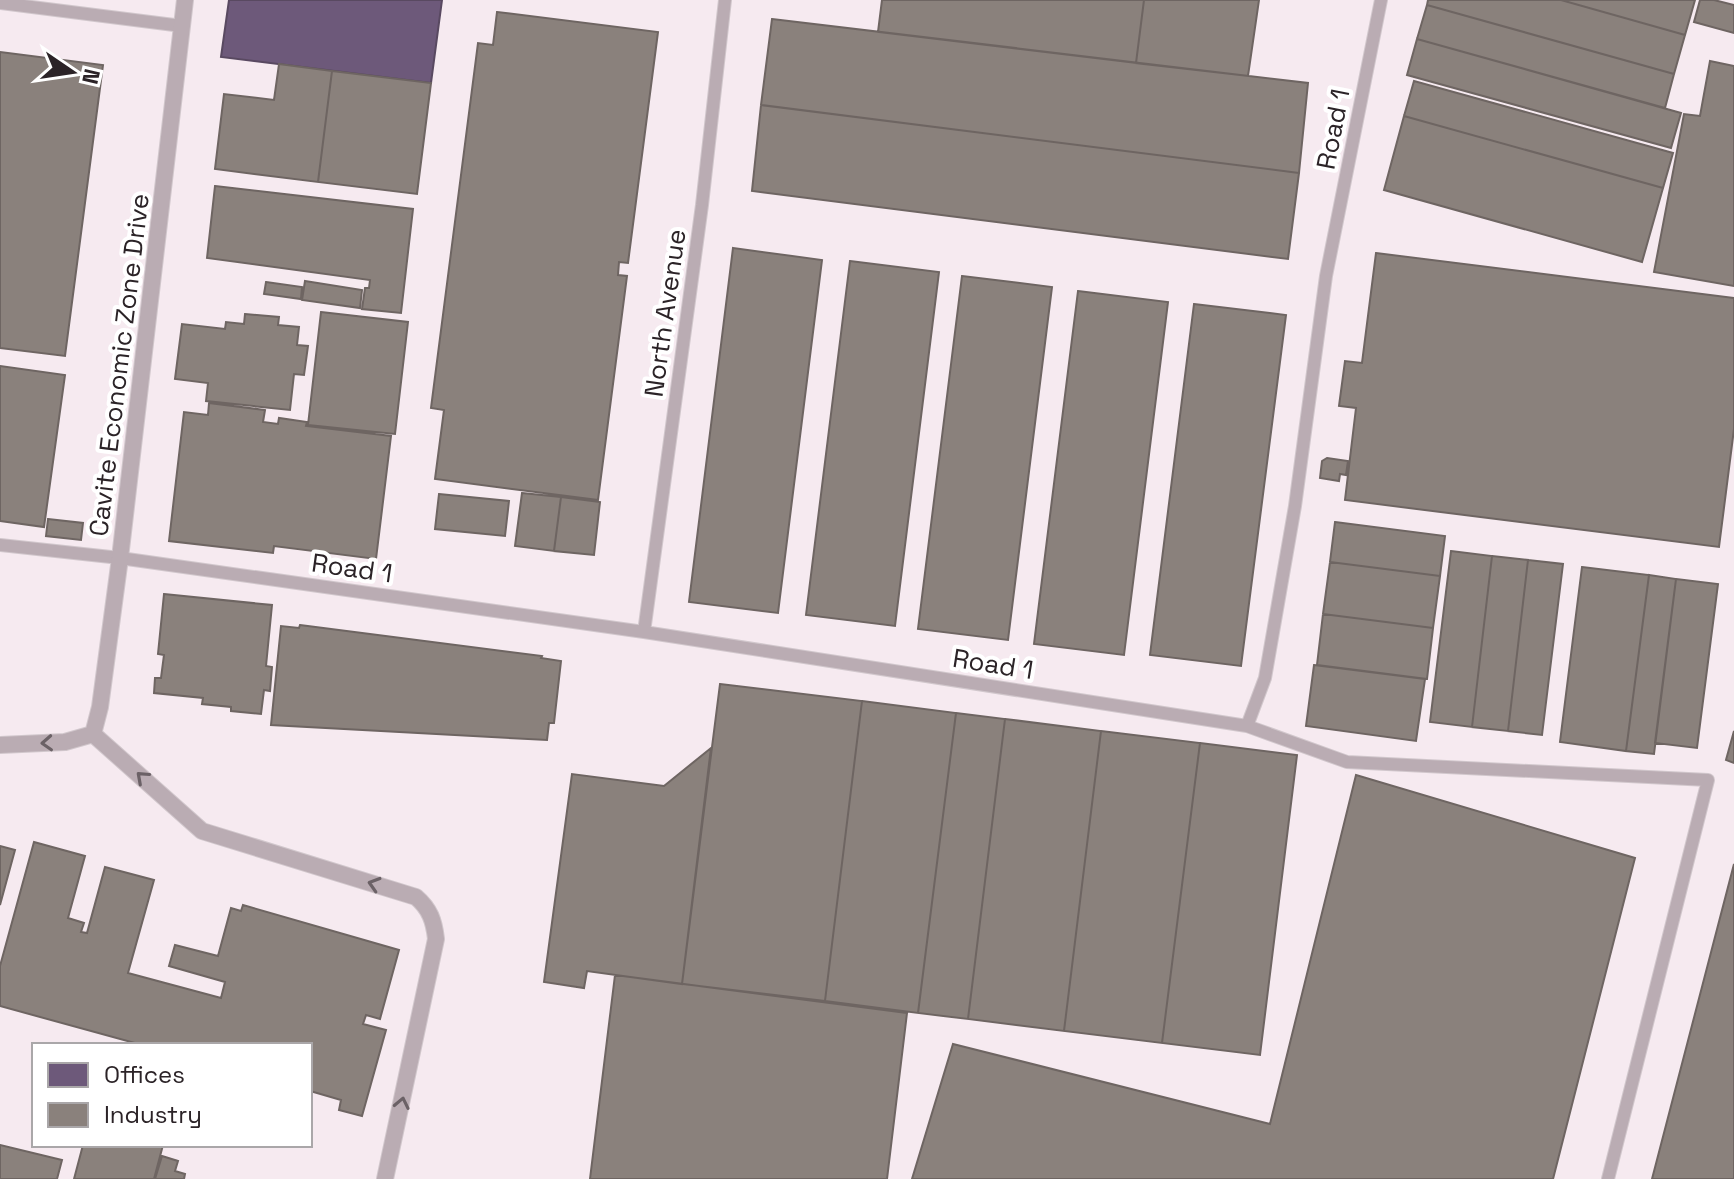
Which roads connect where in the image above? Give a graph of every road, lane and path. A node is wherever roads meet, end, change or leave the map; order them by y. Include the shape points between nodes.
1 (185, 0) edge
2 (725, 0) edge
3 (1381, 0) edge
4 (0, 3) edge
5 (182, 26) junction
6 (0, 545) edge
7 (120, 558) junction
8 (644, 632) junction
9 (1247, 726) junction
10 (93, 734) junction
11 (0, 745) edge
12 (385, 1179) edge
13 (1608, 1179) edge

1 - 5 street, Cavite Economic Zone Drive
2 - 8 street, North Avenue
3 - 9 street, Road 1 via 1326,276 1265,678
4 - 5 street
5 - 7 street, Cavite Economic Zone Drive
6 - 7 street, Road 1
7 - 8 street, Road 1
7 - 10 street, Cavite Economic Zone Drive
8 - 9 street, Road 1
9 - 13 street via 1347,762 1708,780
10 -> 11 street via 65,742
12 -> 10 street via 436,939 429,910 416,897 202,831

